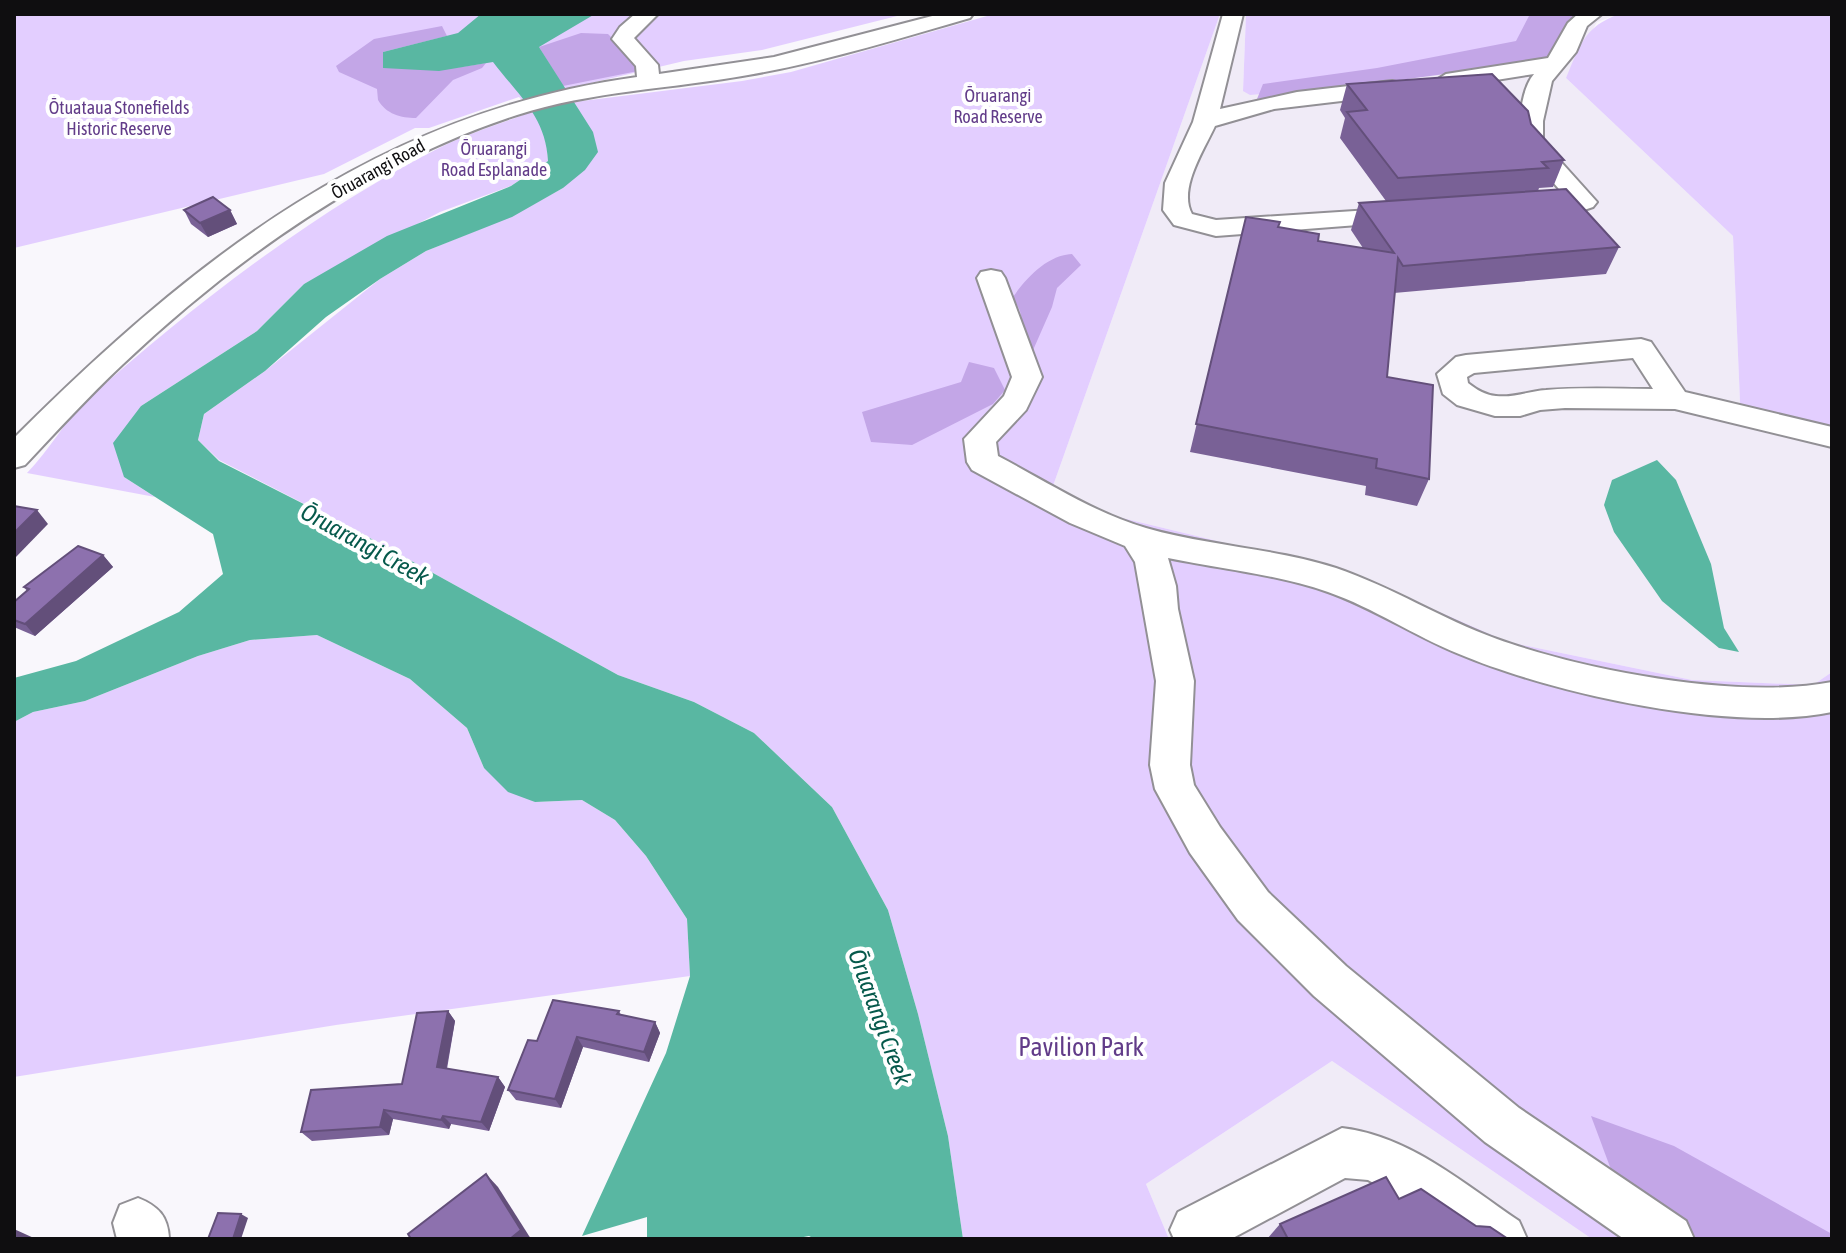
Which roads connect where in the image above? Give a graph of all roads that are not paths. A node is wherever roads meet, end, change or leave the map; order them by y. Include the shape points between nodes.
1 (648, 14) edge
2 (963, 14) edge
3 (1233, 14) edge
4 (1592, 14) edge
5 (1547, 73) junction
6 (648, 82) junction
7 (1496, 95) edge
8 (1205, 122) junction
9 (1506, 208) edge
10 (1428, 214) edge
11 (991, 278) dead end
12 (1675, 399) junction
13 (1832, 437) edge
14 (14, 457) edge
15 (1137, 538) junction
16 (1832, 697) edge
17 (1200, 1239) edge
18 (1501, 1239) edge
19 (1668, 1239) edge

1 - 6 street via 623,41 647,65
2 - 6 street, Ōruarangi Road via 785,61
3 - 8 street
4 - 5 street via 1578,23 1565,52
5 - 7 street via 1514,92
5 - 8 street via 1283,100
5 - 9 street via 1522,121 1531,143 1584,202
6 - 14 street, Ōruarangi Road via 585,91 457,128 329,197 253,247 121,350
8 - 10 street via 1177,183 1176,210 1183,220 1216,228
11 - 15 street via 1027,377 1015,405 980,439 983,462
12 - 12 street via 1641,348 1466,364 1452,374 1461,393 1495,406 1565,398
12 - 13 street
15 - 16 street via 1330,579 1487,650 1553,669 1754,704 1792,705
15 - 19 street via 1152,560 1159,586 1175,681 1170,765 1175,789 1253,906 1330,981 1502,1125
17 - 18 street via 1196,1230 1342,1153 1370,1156 1397,1168

